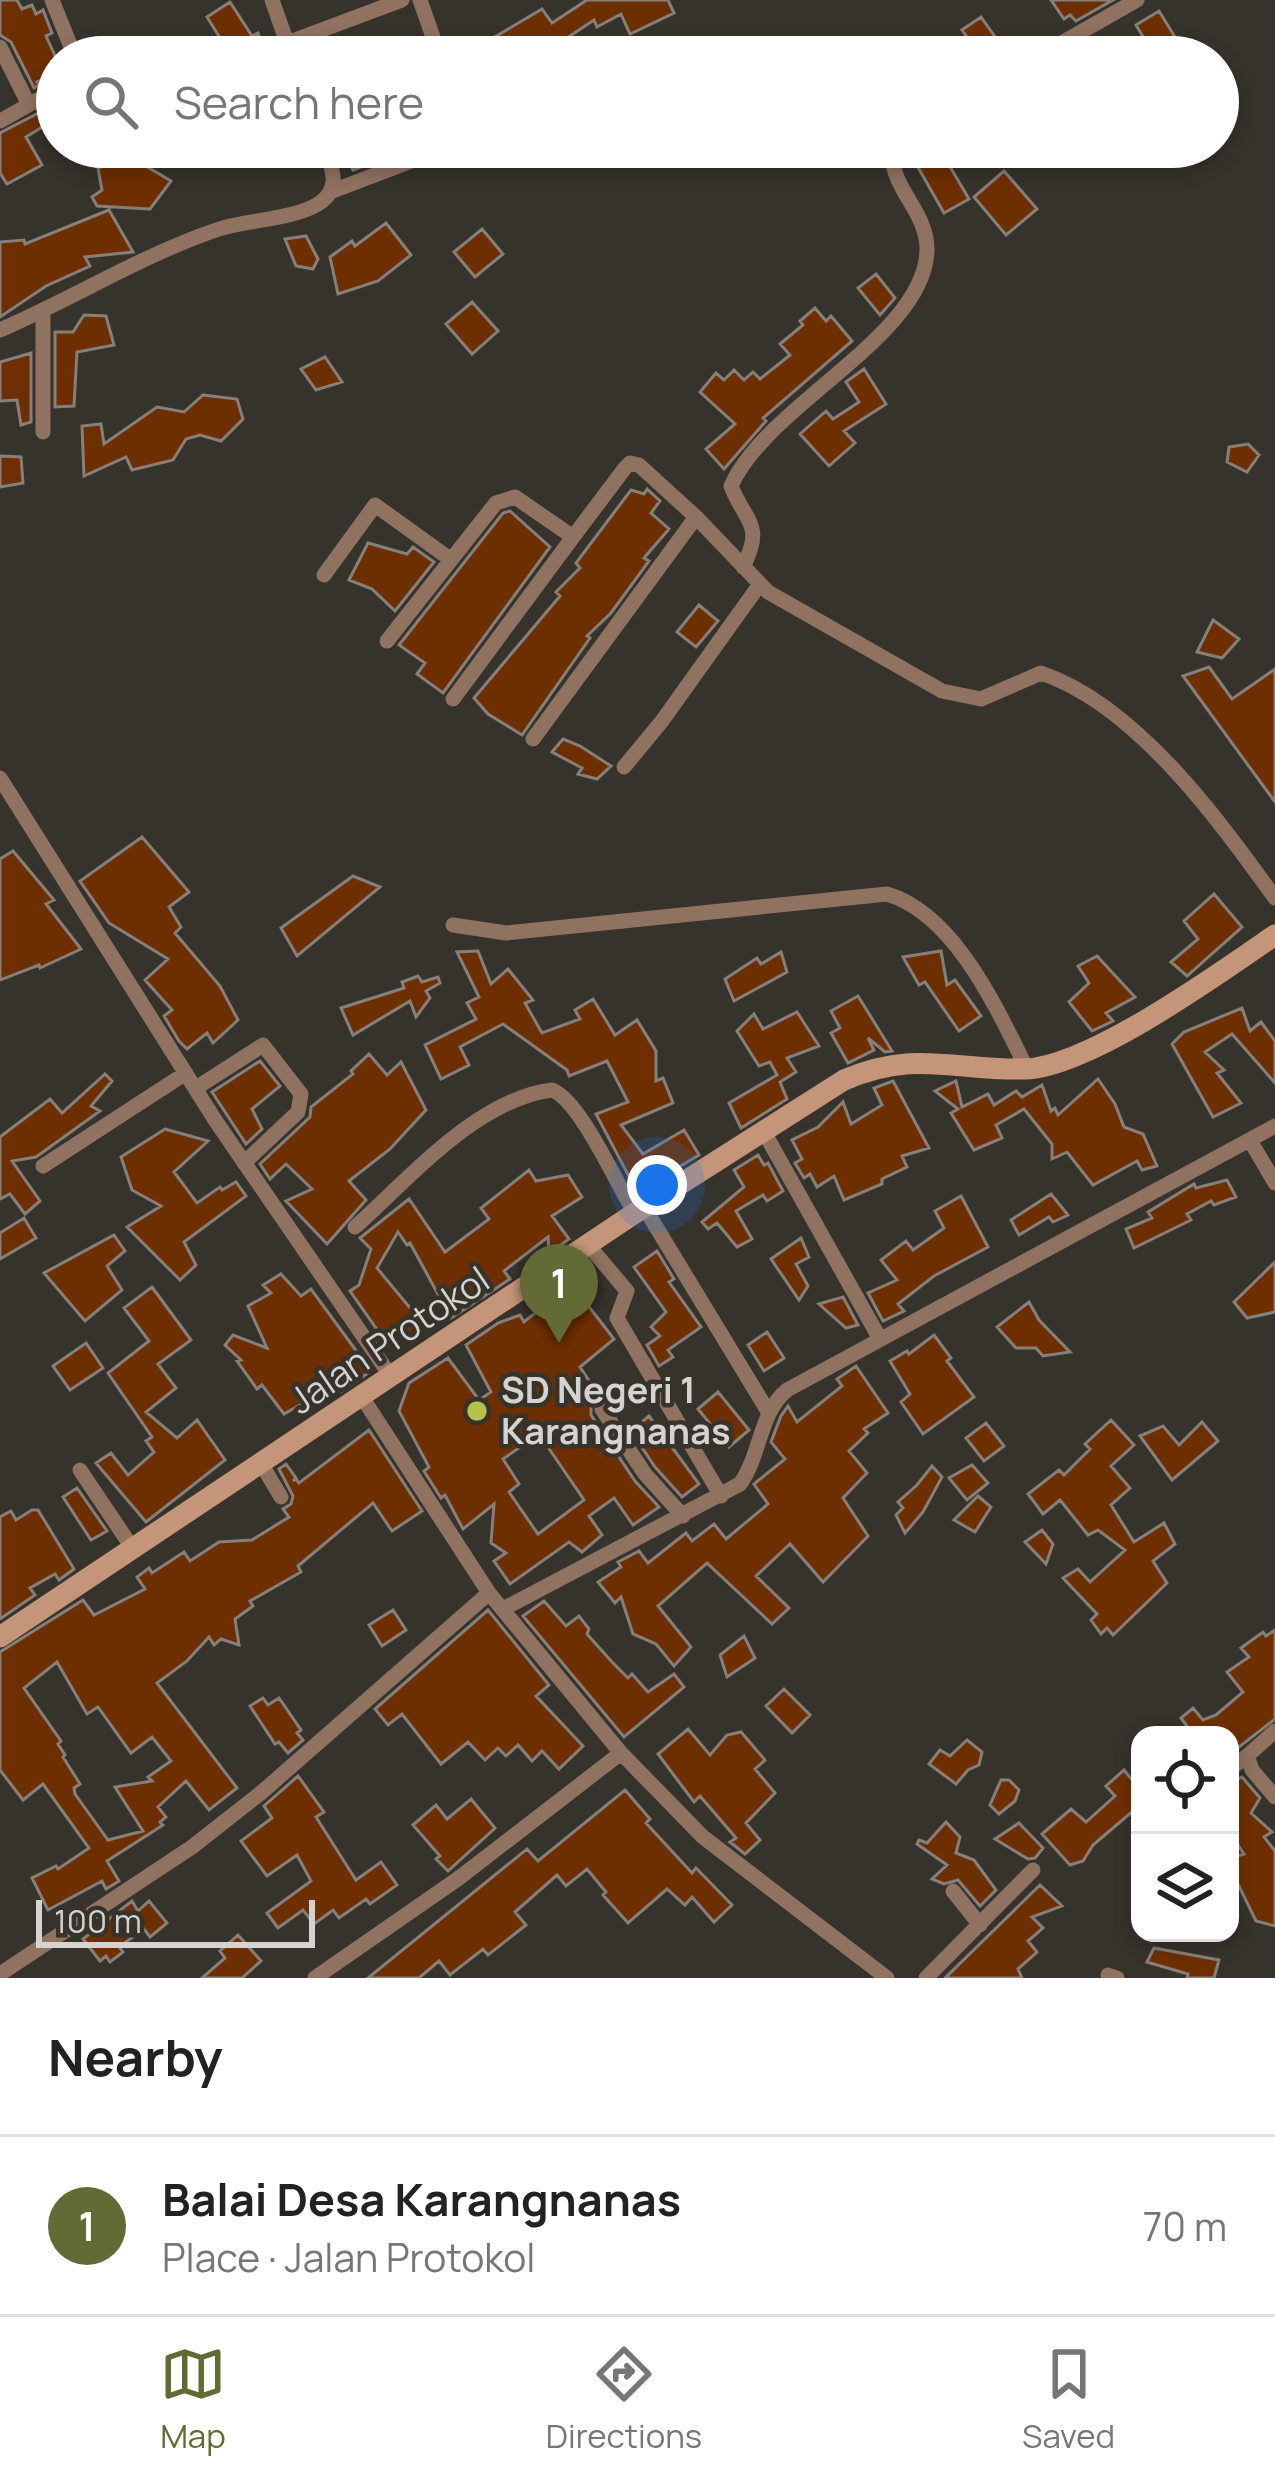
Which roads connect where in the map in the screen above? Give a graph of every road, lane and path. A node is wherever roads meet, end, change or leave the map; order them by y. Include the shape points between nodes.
1 (52, 0) edge
2 (272, 0) edge
3 (402, 0) edge
4 (420, 0) edge
5 (1137, 0) edge
6 (67, 36) edge
7 (285, 36) edge
8 (321, 36) edge
9 (433, 36) edge
10 (1074, 36) edge
11 (0, 47) edge
12 (36, 99) edge
13 (28, 103) junction
14 (0, 121) edge
15 (332, 168) edge
16 (392, 168) edge
17 (894, 168) edge
18 (330, 192) junction
19 (43, 311) junction
20 (0, 330) edge
21 (43, 433) dead end
22 (696, 517) junction
23 (573, 537) junction
24 (450, 560) junction
25 (743, 567) junction
26 (324, 575) dead end
27 (760, 584) junction
28 (387, 641) dead end
29 (453, 699) dead end
30 (533, 739) dead end
31 (624, 767) dead end
32 (0, 778) edge
33 (1275, 898) edge
34 (453, 925) dead end
35 (1275, 935) edge
36 (1027, 1069) junction
37 (191, 1080) junction
38 (1275, 1126) edge
39 (764, 1132) junction
40 (1251, 1142) junction
41 (244, 1162) junction
42 (43, 1166) dead end
43 (1275, 1183) edge
44 (640, 1210) junction
45 (355, 1227) dead end
46 (589, 1246) junction
47 (880, 1339) junction
48 (392, 1378) junction
49 (362, 1397) junction
50 (602, 1409) dead end
51 (769, 1413) junction
52 (262, 1465) junction
53 (80, 1470) dead end
54 (721, 1496) junction
55 (281, 1497) dead end
56 (683, 1516) junction
57 (133, 1549) junction
58 (489, 1593) junction
59 (503, 1609) junction
60 (0, 1637) edge
61 (1275, 1731) edge
62 (621, 1753) junction
63 (1247, 1756) junction
64 (1239, 1762) edge
65 (1275, 1797) edge
66 (1033, 1870) dead end
67 (953, 1891) dead end
68 (980, 1924) junction
69 (0, 1974) edge
70 (315, 1978) edge
71 (887, 1978) edge
72 (926, 1978) edge

1 - 6 street
2 - 7 street
3 - 8 street
4 - 9 street
5 - 10 street
11 - 13 street
12 - 13 street
13 - 14 street
15 - 18 street
16 - 18 street
17 - 25 street via 927,243 919,286 738,471 731,486 754,539
18 - 19 street via 313,206 222,228 140,260
19 - 20 street
19 - 21 street
22 - 23 street via 630,463
22 - 25 street
22 - 30 street
23 - 24 street via 506,497
23 - 29 street
24 - 26 street via 375,505
24 - 28 street
25 - 27 street
27 - 31 street
27 - 33 street via 962,698 981,700 1041,673 1068,682 1146,742
32 - 37 street
34 - 36 street via 506,933 887,894 912,901 966,961
35 - 36 street, Jalan Protokol via 1117,1036
36 - 39 street, Jalan Protokol via 875,1067
37 - 41 street
37 - 41 street via 263,1045 302,1094 298,1112
37 - 42 street
38 - 40 street
39 - 44 street, Jalan Protokol
39 - 47 street
40 - 43 street
40 - 47 street
41 - 48 street
44 - 45 street via 561,1092 552,1090 463,1131
44 - 46 street, Jalan Protokol
44 - 51 street
46 - 48 street, Jalan Protokol
46 - 54 street via 627,1291 616,1318
47 - 51 street via 787,1390
48 - 49 street, Jalan Protokol
49 - 52 street, Jalan Protokol
49 - 58 street
50 - 56 street
51 - 54 street via 749,1472
52 - 55 street
52 - 57 street, Jalan Protokol
53 - 57 street
54 - 56 street
56 - 59 street
57 - 60 street, Jalan Protokol
58 - 59 street
58 - 69 street via 192,1847
59 - 62 street
61 - 63 street
62 - 70 street
62 - 71 street via 703,1837
63 - 64 street
63 - 65 street
66 - 68 street
67 - 68 street
68 - 72 street

